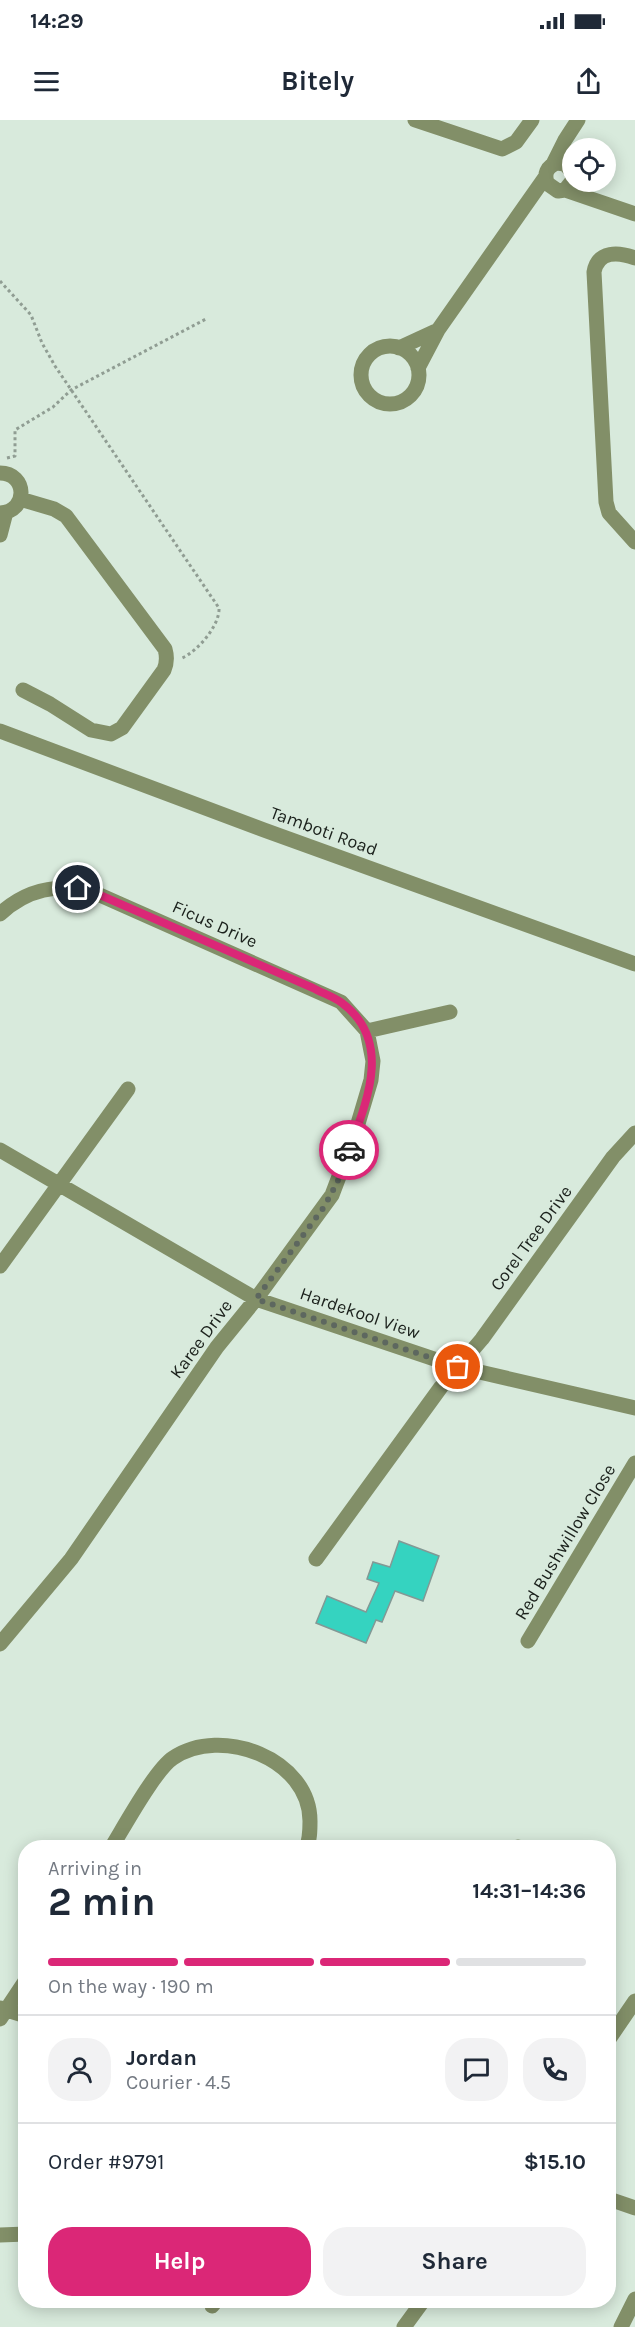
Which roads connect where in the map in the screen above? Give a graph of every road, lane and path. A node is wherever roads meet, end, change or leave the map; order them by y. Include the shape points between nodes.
1 (415, 120) edge
2 (532, 120) edge
3 (578, 120) edge
4 (567, 138) edge
5 (562, 177) edge
6 (582, 192) edge
7 (587, 192) edge
8 (593, 200) junction
9 (635, 214) edge
10 (635, 258) edge
11 (0, 281) edge
12 (206, 320) dead end
13 (438, 330) junction
14 (399, 348) junction
15 (418, 368) junction
16 (71, 390) junction
17 (0, 461) edge
18 (0, 473) edge
19 (20, 499) junction
20 (3, 512) edge
21 (0, 535) edge
22 (635, 542) edge
23 (166, 664) junction
24 (22, 690) dead end
25 (0, 731) edge
26 (0, 914) edge
27 (635, 964) edge
28 (450, 1012) dead end
29 (367, 1031) junction
30 (128, 1089) dead end
31 (635, 1132) edge
32 (0, 1150) edge
33 (59, 1184) junction
34 (0, 1266) edge
35 (256, 1299) junction
36 (458, 1367) junction
37 (635, 1408) edge
38 (635, 1463) edge
39 (316, 1559) dead end
40 (528, 1641) dead end
41 (0, 1644) edge
42 (116, 1840) edge
43 (307, 1840) edge
44 (18, 1991) edge
45 (635, 2001) edge
46 (2, 2012) edge
47 (18, 2015) edge
48 (616, 2029) edge
49 (616, 2201) edge
50 (635, 2208) edge
51 (18, 2234) edge
52 (0, 2235) edge
53 (635, 2300) edge
54 (418, 2308) edge
55 (404, 2327) edge
56 (621, 2327) edge

1 - 2 street via 502,149 516,142
3 - 4 street
5 - 13 street via 534,196
6 - 8 street
7 - 8 street
8 - 9 street
10 - 22 street via 620,254 604,256 594,272 606,502 609,513
11 - 16 path via 31,315 42,343
12 - 16 path
13 - 14 street
13 - 15 street
14 - 15 street via 408,352
14 - 15 street via 381,348 366,359 361,377 368,394 385,403 403,400 416,387
16 - 17 path via 53,407 15,430 15,456
16 - 23 path via 219,608 220,616 202,641 187,656
18 - 19 street via 16,479
19 - 20 street via 12,510
19 - 23 street via 66,516 165,649
20 - 21 street
23 - 24 street via 122,728 111,734 91,730
25 - 27 street, Tamboti Road
26 - 29 street, Ficus Drive via 14,902 49,888 93,892 341,1002
28 - 29 street
29 - 35 street, Karee Drive via 373,1061 371,1080 337,1183 324,1207
30 - 33 street
31 - 36 street, Corel Tree Drive
32 - 33 street, Hardekool View
33 - 34 street
33 - 35 street, Hardekool View
35 - 36 street, Hardekool View
35 - 41 street, Karee Drive via 217,1347 71,1559
36 - 37 street, Hardekool View
36 - 39 street, Corel Tree Drive
38 - 40 street, Red Bushwillow Close
42 - 43 street via 166,1764 180,1754 208,1745 249,1750 274,1761 292,1777 308,1802
44 - 46 street
45 - 48 street
46 - 47 street
49 - 50 street
51 - 52 street
53 - 56 street
54 - 55 street

